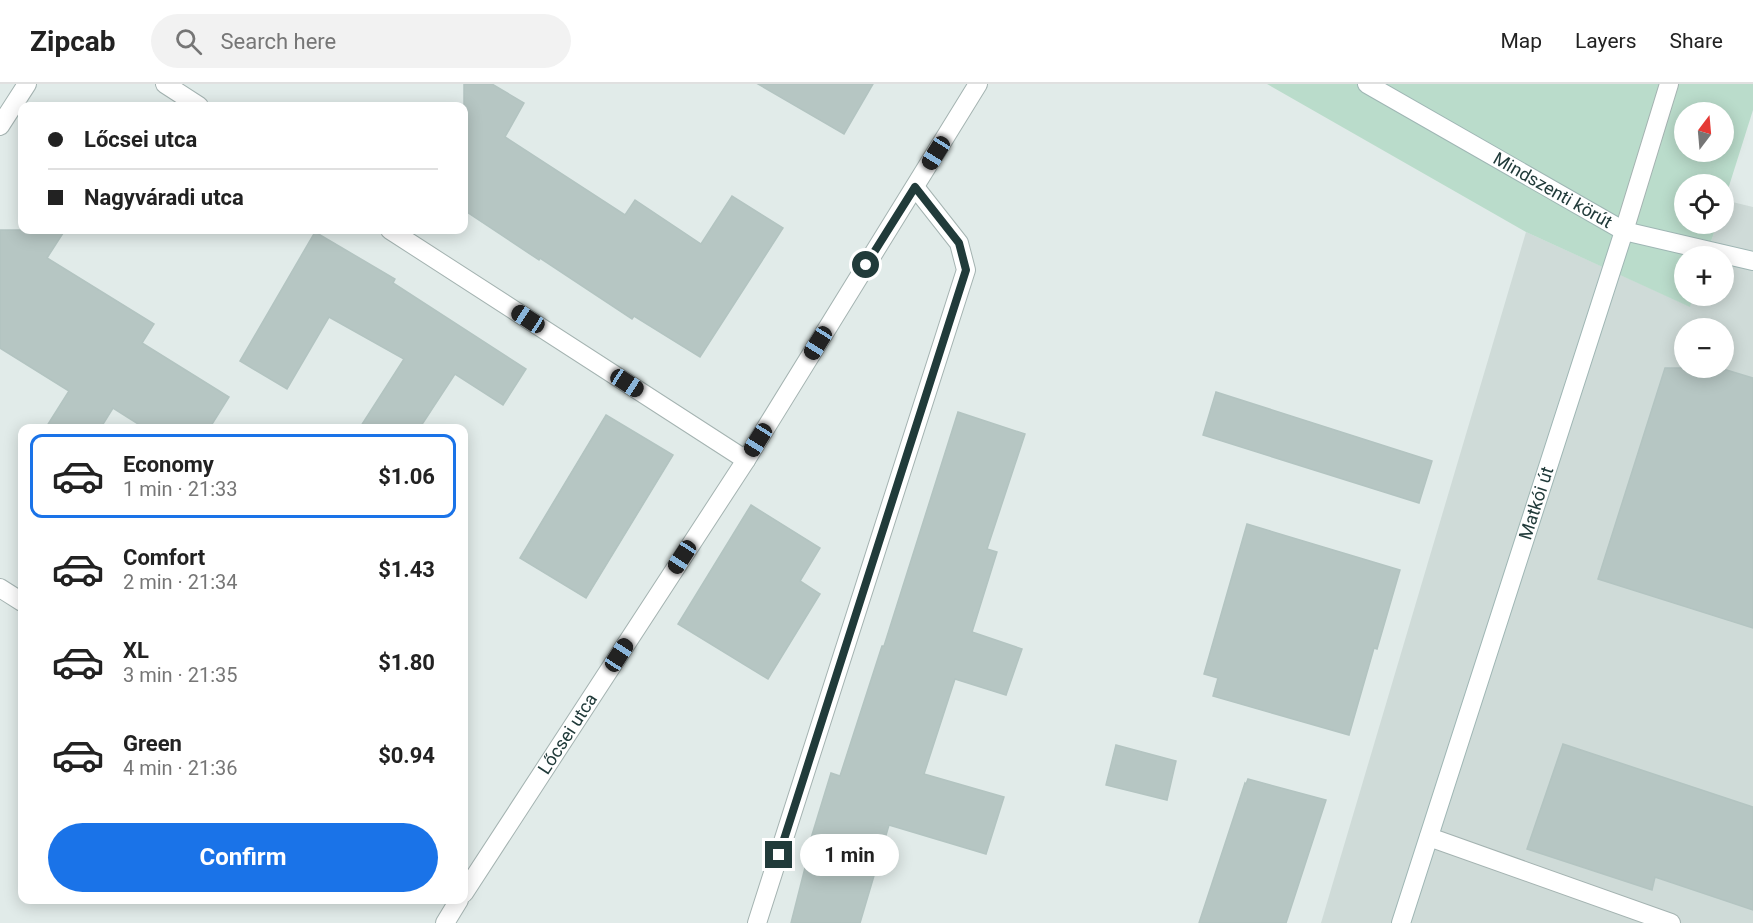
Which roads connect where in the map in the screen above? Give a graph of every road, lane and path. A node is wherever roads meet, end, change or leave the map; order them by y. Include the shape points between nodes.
1 (27, 84) edge
2 (165, 84) edge
3 (978, 84) edge
4 (1367, 84) edge
5 (1669, 84) edge
6 (193, 102) edge
7 (0, 126) edge
8 (915, 187) junction
9 (1624, 231) junction
10 (396, 234) edge
11 (1753, 261) edge
12 (746, 460) junction
13 (0, 588) edge
14 (18, 599) edge
15 (1429, 837) junction
16 (468, 884) edge
17 (456, 904) edge
18 (445, 923) edge
19 (757, 923) edge
20 (1401, 923) edge
21 (1671, 923) edge

1 - 7 street
2 - 6 street
3 - 8 street, Lőcsei utca
4 - 9 street, Mindszenti körút
5 - 9 street, Matkói út
8 - 12 street, Lőcsei utca
8 - 19 street via 959,243 966,270
9 - 11 street, Mindszenti körút
9 - 15 street, Matkói út
10 - 12 street
12 - 16 street, Lőcsei utca
13 - 14 street
15 - 20 street, Matkói út
15 - 21 street
17 - 18 street, Lőcsei utca

